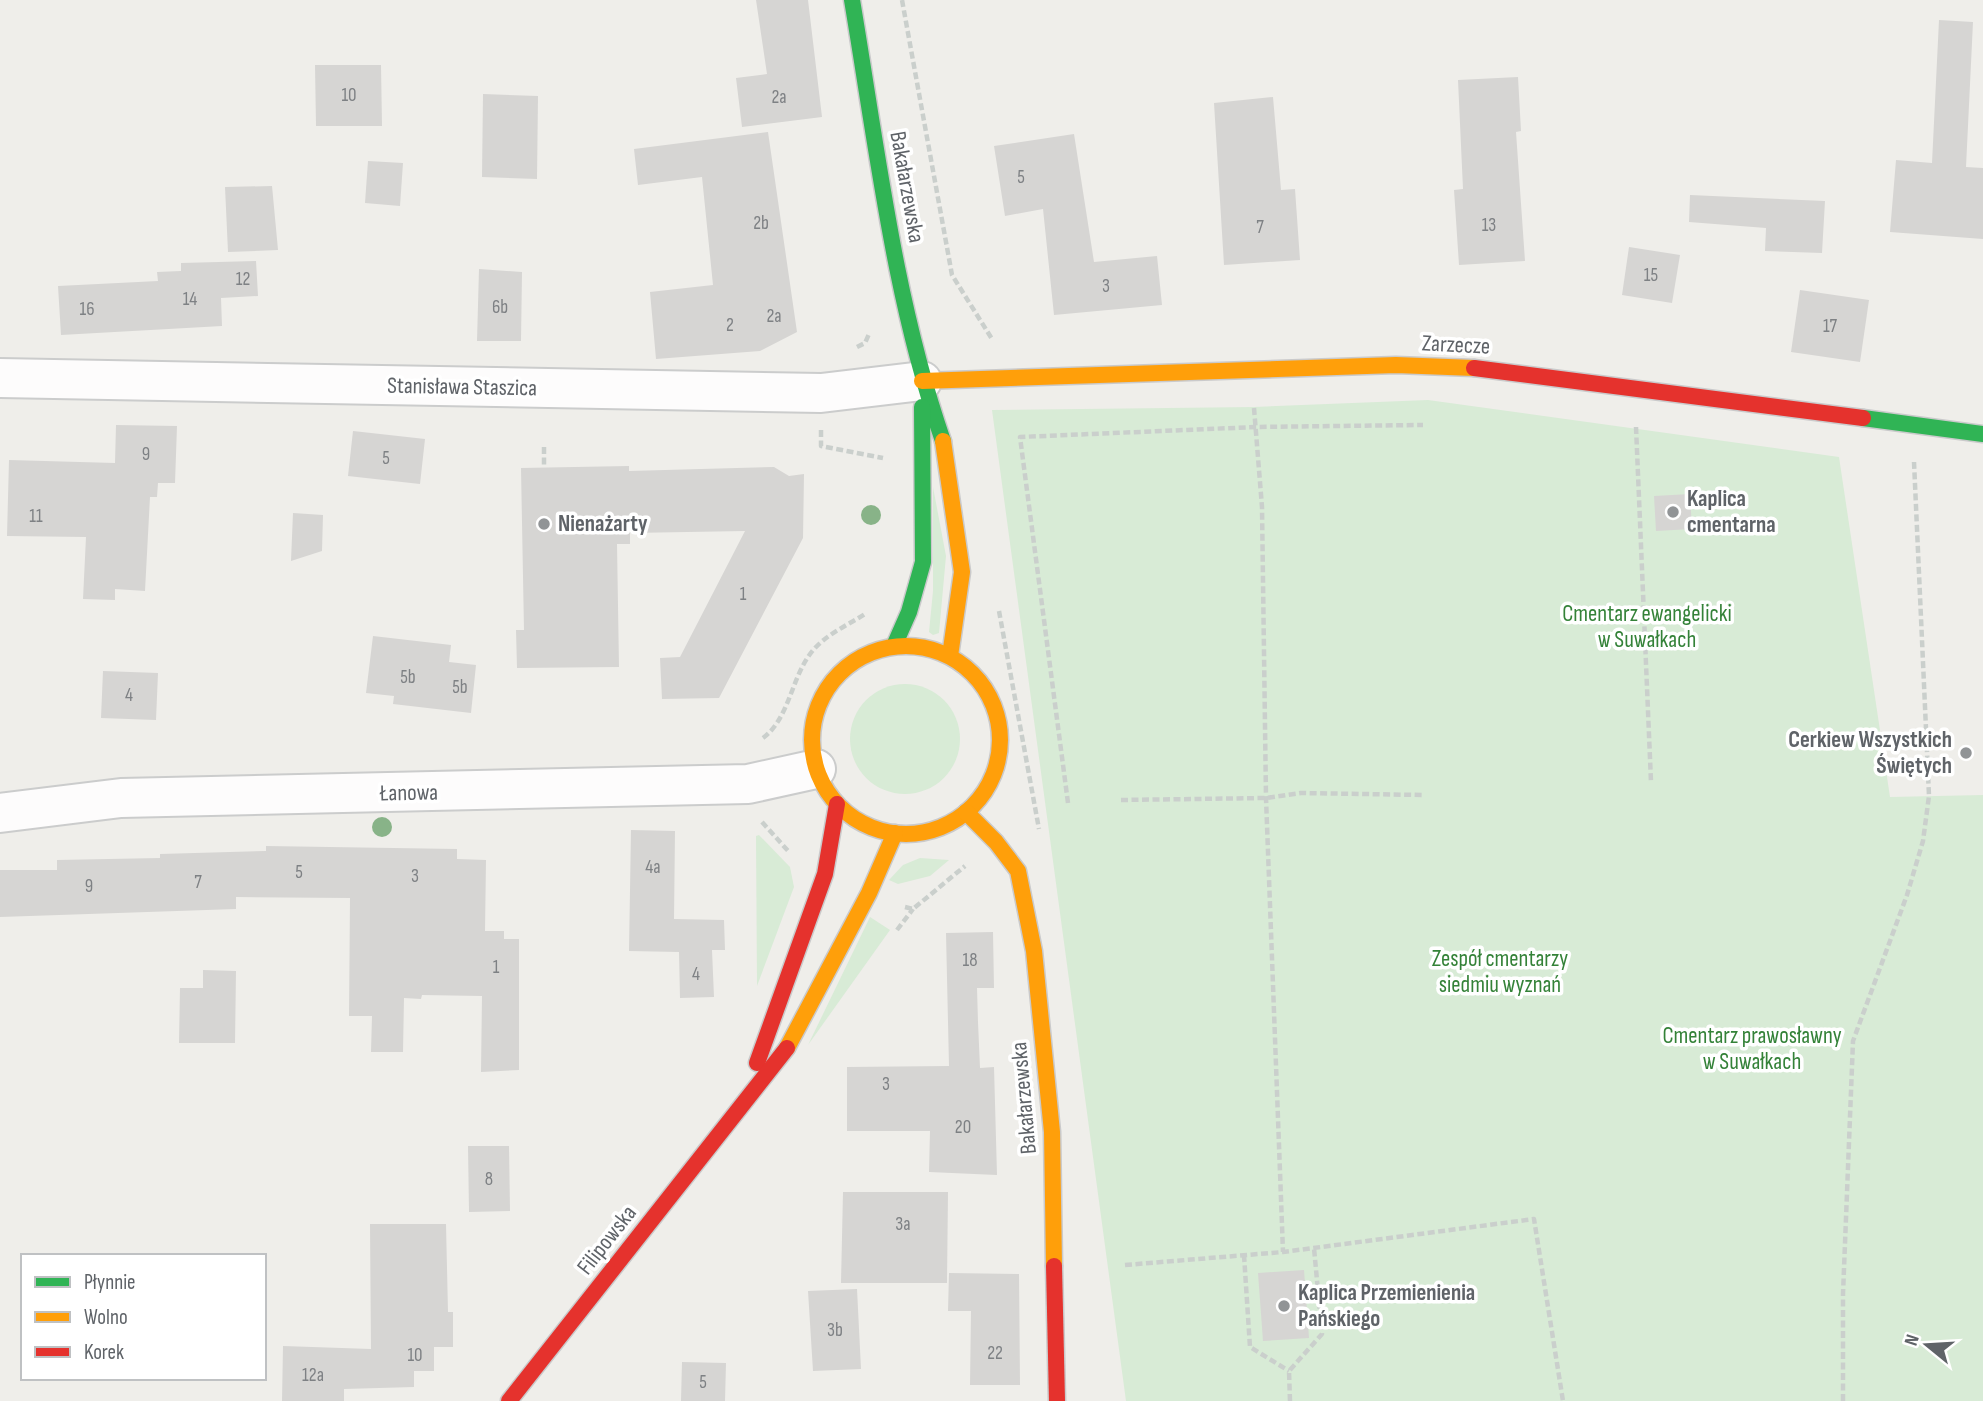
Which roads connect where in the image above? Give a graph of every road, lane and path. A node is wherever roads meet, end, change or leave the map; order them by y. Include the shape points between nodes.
1 (852, 0) edge
2 (902, 0) edge
3 (0, 378) edge
4 (995, 379) junction
5 (922, 381) junction
6 (1251, 397) dead end
7 (1423, 425) dead end
8 (1256, 427) junction
9 (1635, 430) dead end
10 (1983, 434) edge
11 (544, 447) dead end
12 (1928, 459) dead end
13 (544, 467) dead end
14 (997, 601) dead end
15 (872, 609) dead end
16 (894, 646) junction
17 (950, 656) junction
18 (816, 769) junction
19 (1651, 782) dead end
20 (748, 784) junction
21 (1423, 795) dead end
22 (1266, 798) junction
23 (1121, 800) dead end
24 (1068, 803) dead end
25 (837, 804) junction
26 (1036, 807) junction
27 (966, 812) junction
28 (0, 813) edge
29 (895, 834) junction
30 (1039, 835) dead end
31 (996, 842) junction
32 (825, 874) junction
33 (869, 893) junction
34 (741, 1108) junction
35 (1314, 1248) junction
36 (1283, 1252) junction
37 (1244, 1255) junction
38 (1125, 1265) dead end
39 (1289, 1371) junction
40 (509, 1401) edge
41 (1057, 1401) edge
42 (1290, 1401) edge
43 (1563, 1401) edge
44 (1843, 1401) edge

1 - 5 street, Bakałarzewska via 900,283
2 - 4 path via 953,275 999,351
3 - 5 street, Stanisława Staszica via 821,393
4 - 5 street, Zarzecze
4 - 10 street, Zarzecze via 1396,365 1483,368
5 - 16 street, Bakałarzewska via 923,562
5 - 17 street, Bakałarzewska via 947,453 962,572
6 - 8 path
7 - 8 path
8 - 22 path via 1262,507
8 - 24 path via 1020,437
9 - 19 path
11 - 13 path
12 - 44 path via 1914,458 1929,796 1923,841 1907,895 1853,1041
14 - 26 path
15 - 20 path via 814,649 781,719 765,737 742,746
16 - 17 street via 914,646
16 - 18 street via 845,668 827,689 815,714 812,742
17 - 27 street via 975,675 992,700 1000,730 998,761 986,789
18 - 20 street, Łanowa
18 - 25 street
20 - 28 street, Łanowa via 121,799
20 - 32 path via 752,810 803,868
21 - 22 path via 1301,793
22 - 23 path
22 - 36 path
25 - 29 street via 874,829
25 - 32 street, Filipowska
26 - 30 path
26 - 31 path
27 - 29 street via 945,826
27 - 31 street, Bakałarzewska
29 - 33 street, Filipowska
31 - 33 path via 913,909
31 - 41 street, Bakałarzewska via 1018,871 1034,951 1052,1132
32 - 34 street, Filipowska
33 - 34 street, Filipowska via 787,1049
34 - 40 street, Filipowska
35 - 36 path
35 - 39 path via 1322,1334
35 - 43 path via 1534,1219
36 - 37 path
37 - 38 path
37 - 39 path via 1250,1347
39 - 42 path

